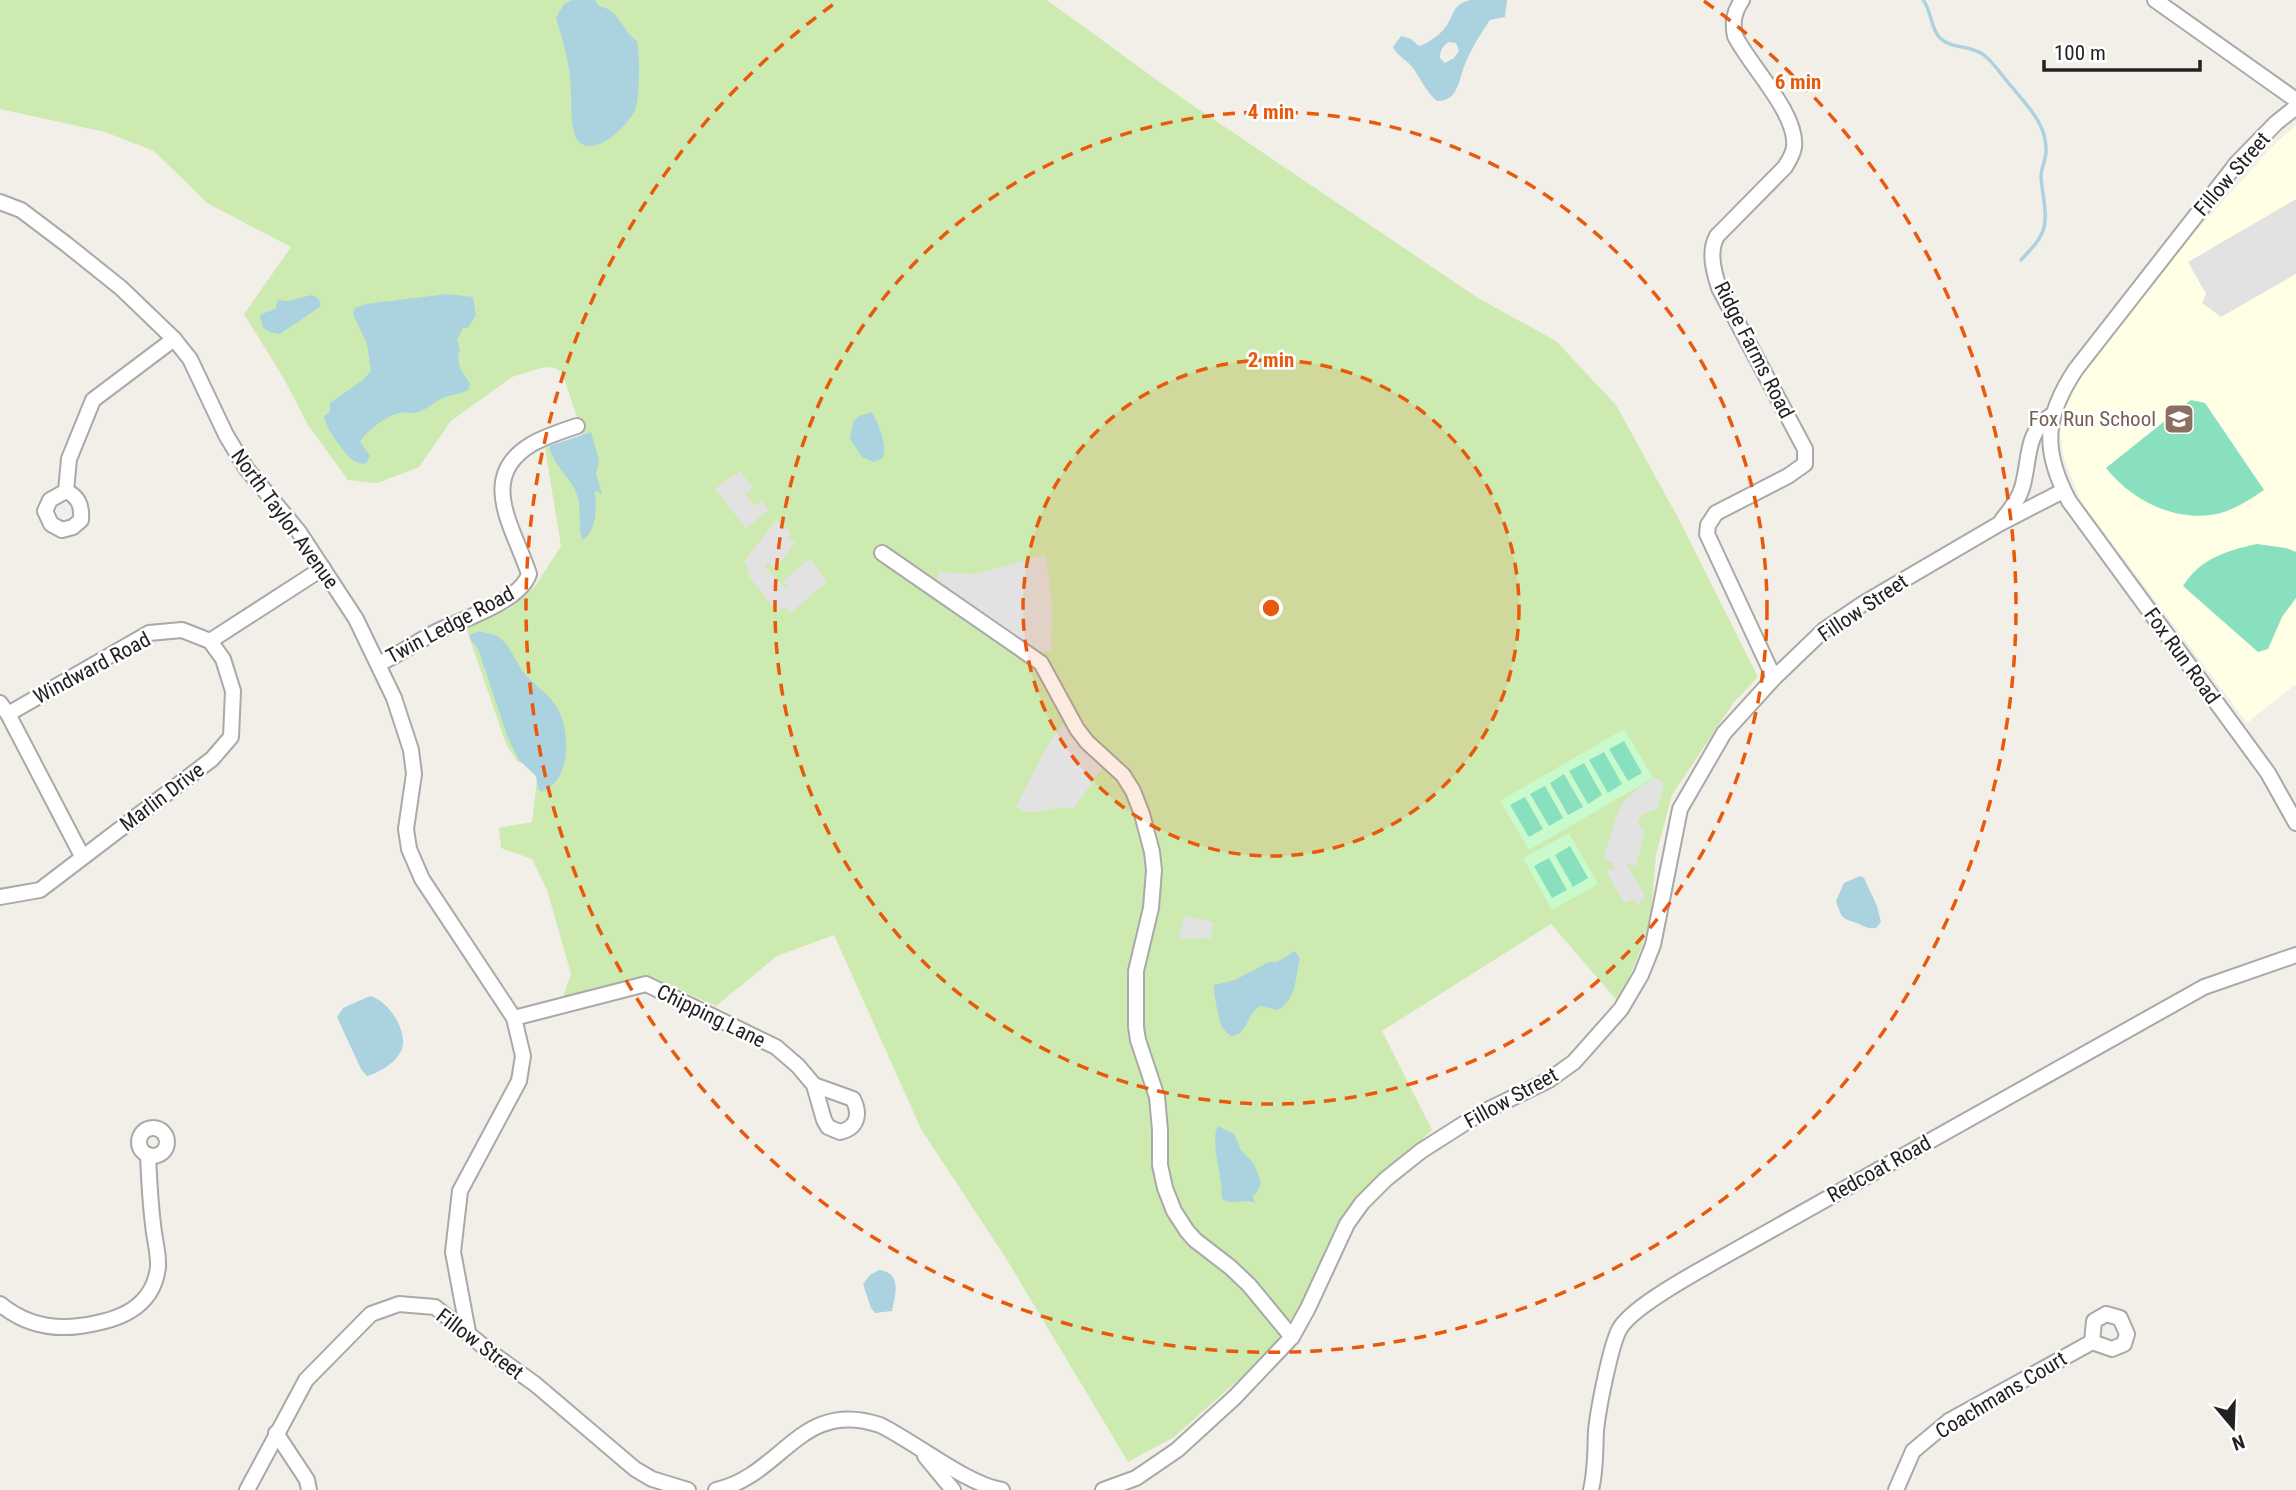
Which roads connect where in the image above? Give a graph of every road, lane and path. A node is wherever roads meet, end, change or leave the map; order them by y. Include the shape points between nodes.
1 (1742, 0) edge
2 (2155, 0) edge
3 (2296, 100) edge
4 (2296, 107) edge
5 (0, 202) edge
6 (174, 339) junction
7 (2052, 415) junction
8 (577, 426) dead end
9 (2052, 459) junction
10 (2025, 469) junction
11 (65, 491) dead end
12 (2063, 491) junction
13 (1999, 524) junction
14 (882, 553) dead end
15 (323, 568) junction
16 (210, 641) junction
17 (378, 664) junction
18 (1774, 678) junction
19 (4, 708) edge
20 (2296, 824) edge
21 (82, 856) junction
22 (0, 897) edge
23 (2296, 955) edge
24 (514, 1018) junction
25 (814, 1084) dead end
26 (148, 1155) dead end
27 (0, 1304) edge
28 (468, 1332) junction
29 (1292, 1337) junction
30 (2092, 1342) dead end
31 (276, 1433) junction
32 (918, 1447) junction
33 (995, 1489) edge
34 (247, 1490) edge
35 (309, 1490) edge
36 (682, 1490) edge
37 (716, 1490) edge
38 (953, 1490) edge
39 (1103, 1490) edge
40 (1591, 1490) edge
41 (1896, 1490) edge

1 - 18 street, Ridge Farms Road via 1735,11 1735,36 1788,117 1795,145 1785,167 1717,236 1712,245 1714,273 1805,449 1805,464 1716,513 1707,534
2 - 3 street
4 - 7 street, Fillow Street via 2237,163 2076,369
5 - 6 street, North Taylor Avenue via 21,210 66,244
6 - 11 street via 93,400 69,459
6 - 15 street, North Taylor Avenue via 190,359 246,468
7 - 9 street, Fillow Street
7 - 10 street, Fillow Street via 2035,431
8 - 17 street, Twin Ledge Road via 532,444 505,470 505,511 529,574 523,586 484,612
9 - 10 street
9 - 12 street, Fillow Street
10 - 13 street, Fillow Street via 2021,492
12 - 13 street, Fillow Street
12 - 20 street, Fox Run Road via 2268,773
13 - 18 street, Fillow Street via 1824,630
14 - 29 street via 1041,663 1077,729 1133,790 1154,870 1151,908 1136,971 1136,1027 1157,1097 1165,1188 1187,1231 1249,1285
15 - 16 street
15 - 17 street, North Taylor Avenue
16 - 19 street, Windward Road via 181,630 149,633
16 - 21 street, Marlin Drive via 223,659 233,691 231,737 212,759
17 - 24 street, North Taylor Avenue via 414,762 406,829 412,859
18 - 29 street, Fillow Street via 1724,733 1680,810 1653,945 1620,1009 1574,1062 1421,1151 1362,1203 1346,1224
19 - 21 street
21 - 22 street, Marlin Drive via 40,890
23 - 40 street, Redcoat Road via 2204,987 1649,1301 1619,1328 1597,1429
24 - 25 street, Chipping Lane via 646,984 764,1040
24 - 28 street, North Taylor Avenue via 523,1056 519,1081 460,1191 453,1252
26 - 27 street via 158,1265 146,1300 131,1311 64,1328 32,1323
28 - 31 street, Fillow Street via 435,1307 399,1304 372,1314 306,1380
28 - 36 street, Fillow Street via 635,1469
29 - 39 street, Fillow Street via 1236,1397 1177,1450 1136,1478
30 - 41 street, Coachmans Court via 1949,1421 1913,1451
31 - 34 street, Fillow Street
31 - 35 street
32 - 33 street
32 - 37 street via 868,1420 834,1420 804,1433 747,1479
32 - 38 street

